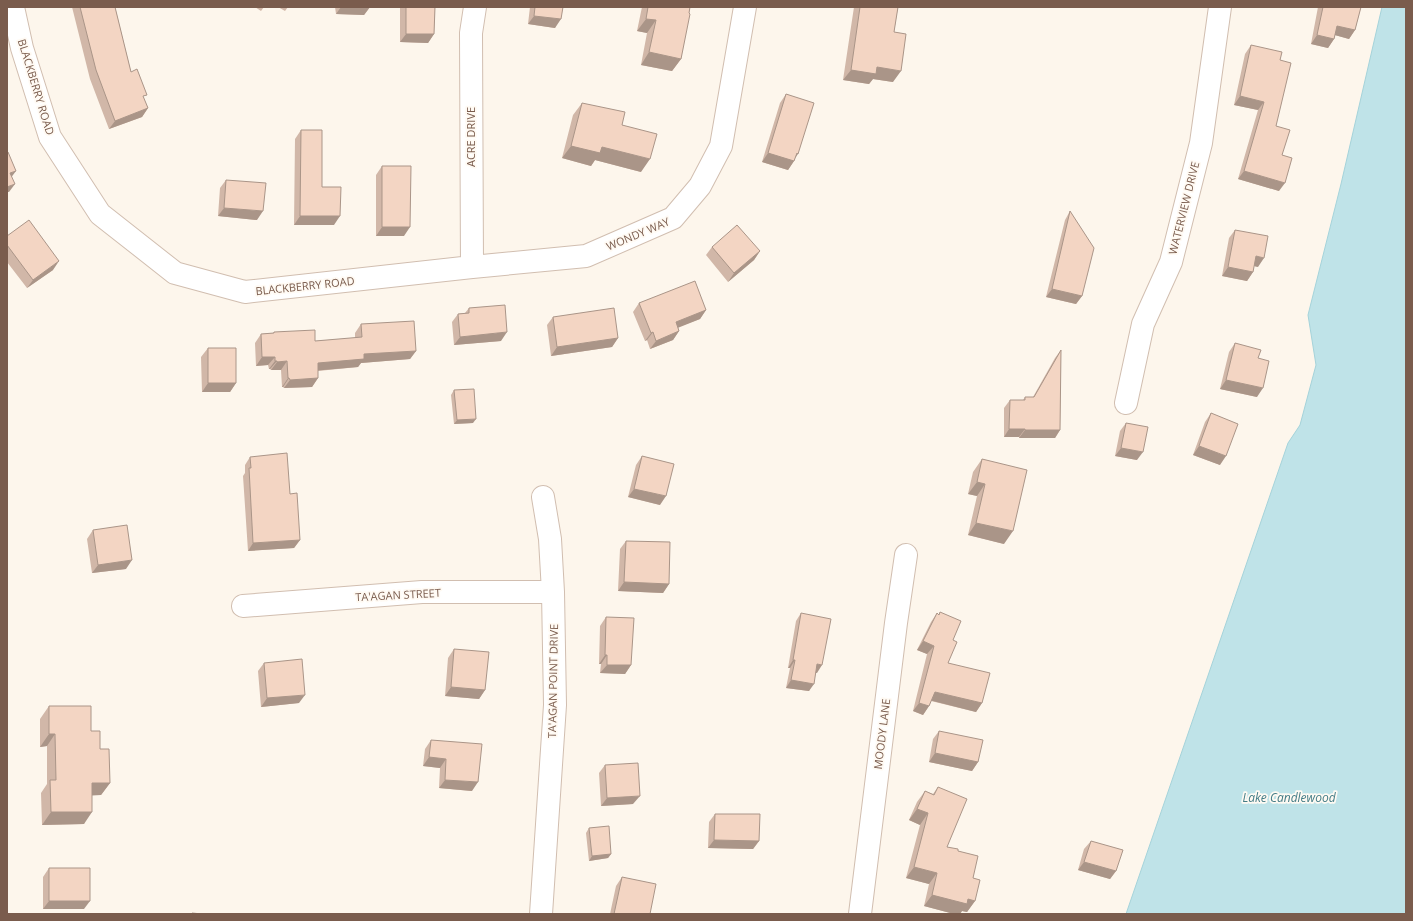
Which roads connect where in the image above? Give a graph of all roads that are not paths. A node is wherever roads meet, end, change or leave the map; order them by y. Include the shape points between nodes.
1 (13, 7) edge
2 (474, 7) edge
3 (745, 7) edge
4 (1220, 7) edge
5 (472, 267) junction
6 (1126, 403) dead end
7 (543, 497) dead end
8 (906, 554) dead end
9 (553, 592) junction
10 (243, 606) dead end
11 (540, 914) edge
12 (860, 914) edge

1 - 5 street, BLACKBERRY ROAD via 22,48 50,137 100,214 175,273 245,292
2 - 5 street, ACRE DRIVE via 471,33
3 - 5 street, WONDY WAY via 721,146 700,186 673,218 586,256
4 - 6 street, WATERVIEW DRIVE via 1201,142 1171,262 1143,324
7 - 9 street, TA'AGAN POINT DRIVE via 550,539
8 - 12 street, MOODY LANE
9 - 10 street, TA'AGAN STREET via 422,592
9 - 11 street, TA'AGAN POINT DRIVE via 555,705

